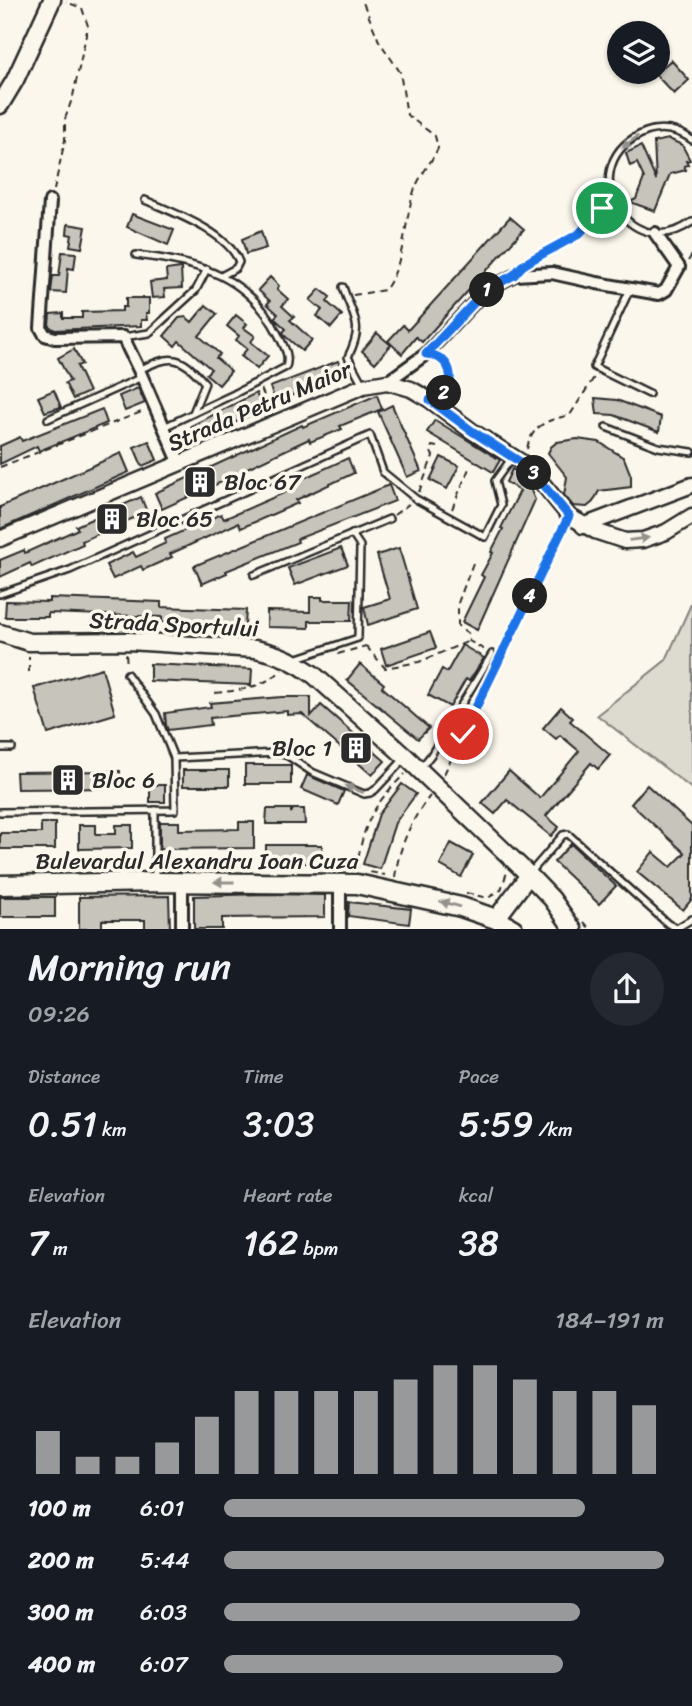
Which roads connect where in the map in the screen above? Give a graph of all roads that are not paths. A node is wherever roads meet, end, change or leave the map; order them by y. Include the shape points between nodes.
1 (51, 1) edge
2 (0, 105) edge
3 (692, 140) edge
4 (145, 200) dead end
5 (50, 201) road end
6 (692, 222) edge
7 (655, 233) junction
8 (136, 255) dead end
9 (206, 269) junction
10 (223, 275) junction
11 (343, 287) dead end
12 (630, 289) junction
13 (123, 337) junction
14 (426, 354) junction
15 (141, 374) junction
16 (387, 382) junction
17 (363, 386) junction
18 (649, 394) dead end
19 (430, 400) junction
20 (192, 414) junction
21 (48, 419) dead end
22 (164, 427) junction
23 (606, 428) dead end
24 (692, 452) edge
25 (519, 455) junction
26 (180, 464) junction
27 (692, 485) edge
28 (692, 516) edge
29 (389, 519) road end
30 (583, 526) junction
31 (352, 534) junction
32 (0, 539) edge
33 (254, 575) dead end
34 (0, 594) edge
35 (0, 633) edge
36 (492, 653) road end
37 (289, 664) junction
38 (127, 674) road end
39 (0, 748) edge
40 (12, 748) dead end
41 (174, 758) junction
42 (403, 760) junction
43 (420, 770) junction
44 (155, 810) junction
45 (0, 812) edge
46 (529, 875) junction
47 (155, 882) junction
48 (182, 882) junction
49 (340, 883) junction
50 (0, 885) edge
51 (496, 919) junction
52 (692, 919) edge
53 (182, 929) edge
54 (340, 929) edge
55 (513, 929) edge
56 (573, 929) edge

1 - 2 main road
3 -> 7 lane via 669,130 651,130 634,136 612,164 609,181 619,212 641,230
4 - 10 lane via 191,220 225,244 239,262
5 - 13 street via 41,328 55,338
6 - 7 lane via 673,232
7 - 12 street via 679,267 666,290
8 - 9 lane
9 - 10 lane
9 - 13 lane via 196,290 149,333
10 - 20 lane via 250,295 274,325 288,353 286,366
11 - 17 lane via 358,323 348,357
12 - 14 street via 552,273 514,275 486,290
12 - 18 lane via 594,367
13 - 15 street
14 - 16 street
14 - 19 lane via 440,357 451,374 448,388
15 - 20 lane via 161,359 179,360 205,383
15 - 21 lane
15 - 22 street
16 - 17 street, Strada Petru Maior
16 - 19 street, Strada Petru Maior
17 - 26 street, Strada Petru Maior
19 - 25 street, Strada Petru Maior via 472,431
20 - 22 lane
22 - 26 street
23 - 24 lane via 658,447
25 - 30 street, Strada Petru Maior via 569,516
25 - 34 lane via 495,481 501,505 485,537 416,499 383,472 370,435 71,570
26 - 32 street, Strada Petru Maior
27 - 30 street
30 -> 28 street, Strada Petru Maior via 625,541 643,540
29 - 31 lane
31 - 33 lane
31 - 37 lane via 360,546 358,638
35 - 37 main road, Strada Sportului via 30,642 129,641 255,649
36 - 43 lane
37 - 42 main road, Strada Sportului via 314,675
38 - 41 lane via 156,715
39 - 40 lane
42 -> 41 lane via 374,790 364,793 278,753
41 - 44 lane via 175,810
42 - 43 main road, Strada Sportului
43 - 46 main road, Strada Sportului
44 - 45 lane
44 - 47 lane
46 - 51 main road
46 - 52 lane via 568,834 668,923 677,928
46 - 56 main road, Strada Sportului
47 - 48 main road, Bulevardul Alexandru Ioan Cuza
47 - 50 main road, Bulevardul Alexandru Ioan Cuza
49 -> 48 main road, Bulevardul Alexandru Ioan Cuza
48 - 53 street
51 -> 49 main road, Bulevardul Alexandru Ioan Cuza via 374,886
49 - 54 street
51 - 55 main road, Bulevardul Alexandru Ioan Cuza

